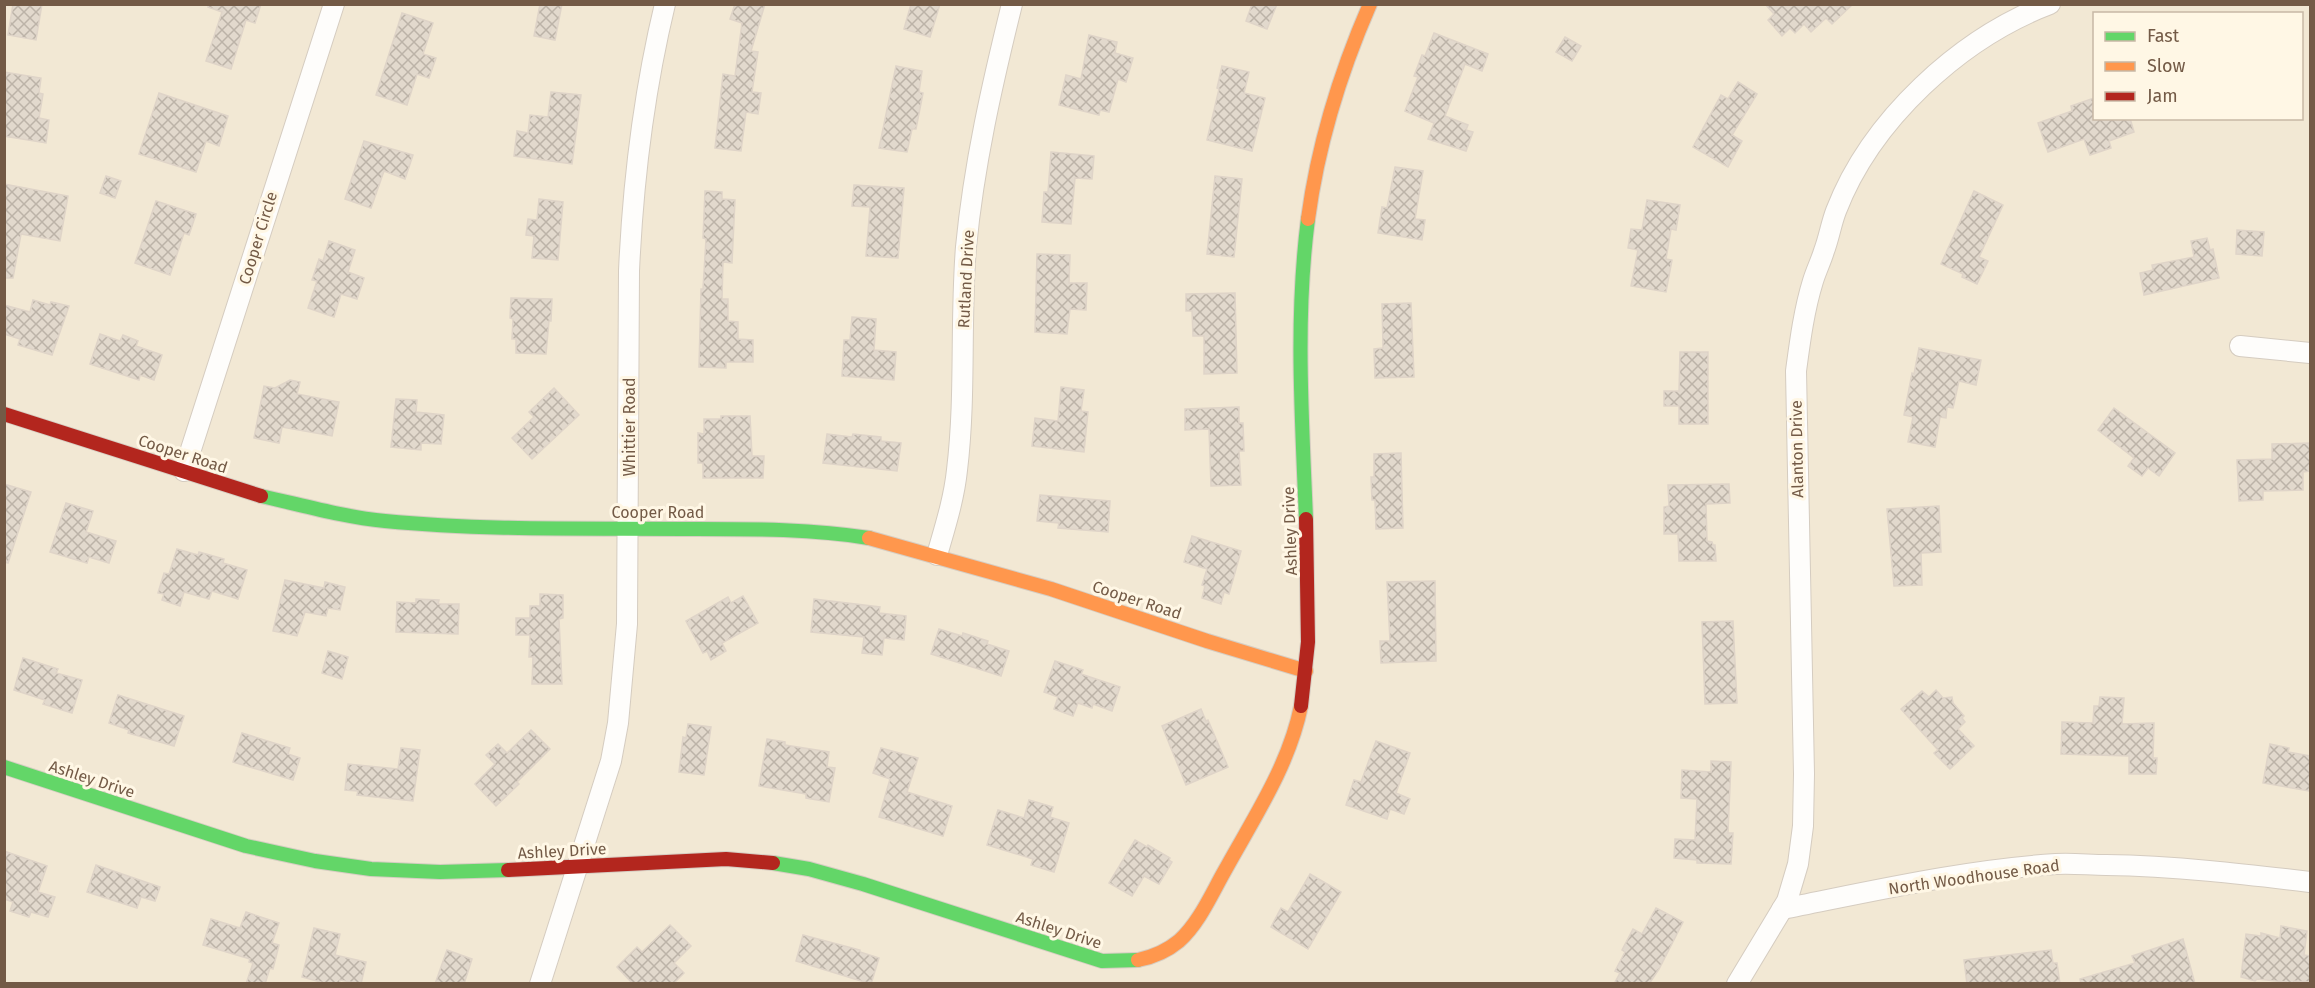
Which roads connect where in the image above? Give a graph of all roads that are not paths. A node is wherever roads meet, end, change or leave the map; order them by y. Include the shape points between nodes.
1 (334, 4) edge
2 (665, 4) edge
3 (1012, 4) edge
4 (1371, 4) edge
5 (2042, 6) edge
6 (2240, 346) dead end
7 (2310, 353) edge
8 (4, 414) edge
9 (183, 471) junction
10 (628, 528) junction
11 (937, 555) junction
12 (1306, 671) junction
13 (4, 768) edge
14 (578, 866) junction
15 (2310, 882) edge
16 (1782, 909) junction
17 (540, 984) edge
18 (1737, 984) edge

1 - 9 street, Cooper Circle
2 - 10 street, Whittier Road via 641,136 632,214
3 - 11 street, Rutland Drive via 975,169 966,248 957,472
4 - 12 street, Ashley Drive via 1341,74 1316,166 1306,235 1300,349 1309,620
5 - 16 street, Alanton Drive via 1974,43 1910,98 1888,124 1843,196 1813,281 1796,371 1803,826 1798,864
6 - 7 street
8 - 9 street, Cooper Road
9 - 10 street, Cooper Road via 258,495 384,521
10 - 11 street, Cooper Road via 837,533
10 - 14 street, Whittier Road via 627,624 618,723 611,760
11 - 12 street, Cooper Road
12 - 14 street, Ashley Drive via 1294,732 1281,769 1205,909 1179,943 1141,961 1102,962 863,884 770,862 726,859
13 - 14 street, Ashley Drive via 246,846 315,861 371,869 441,872
14 - 17 street, Whittier Road
15 - 16 street, North Woodhouse Road via 2151,866 2058,864 1887,888
16 - 18 street, Alanton Drive

